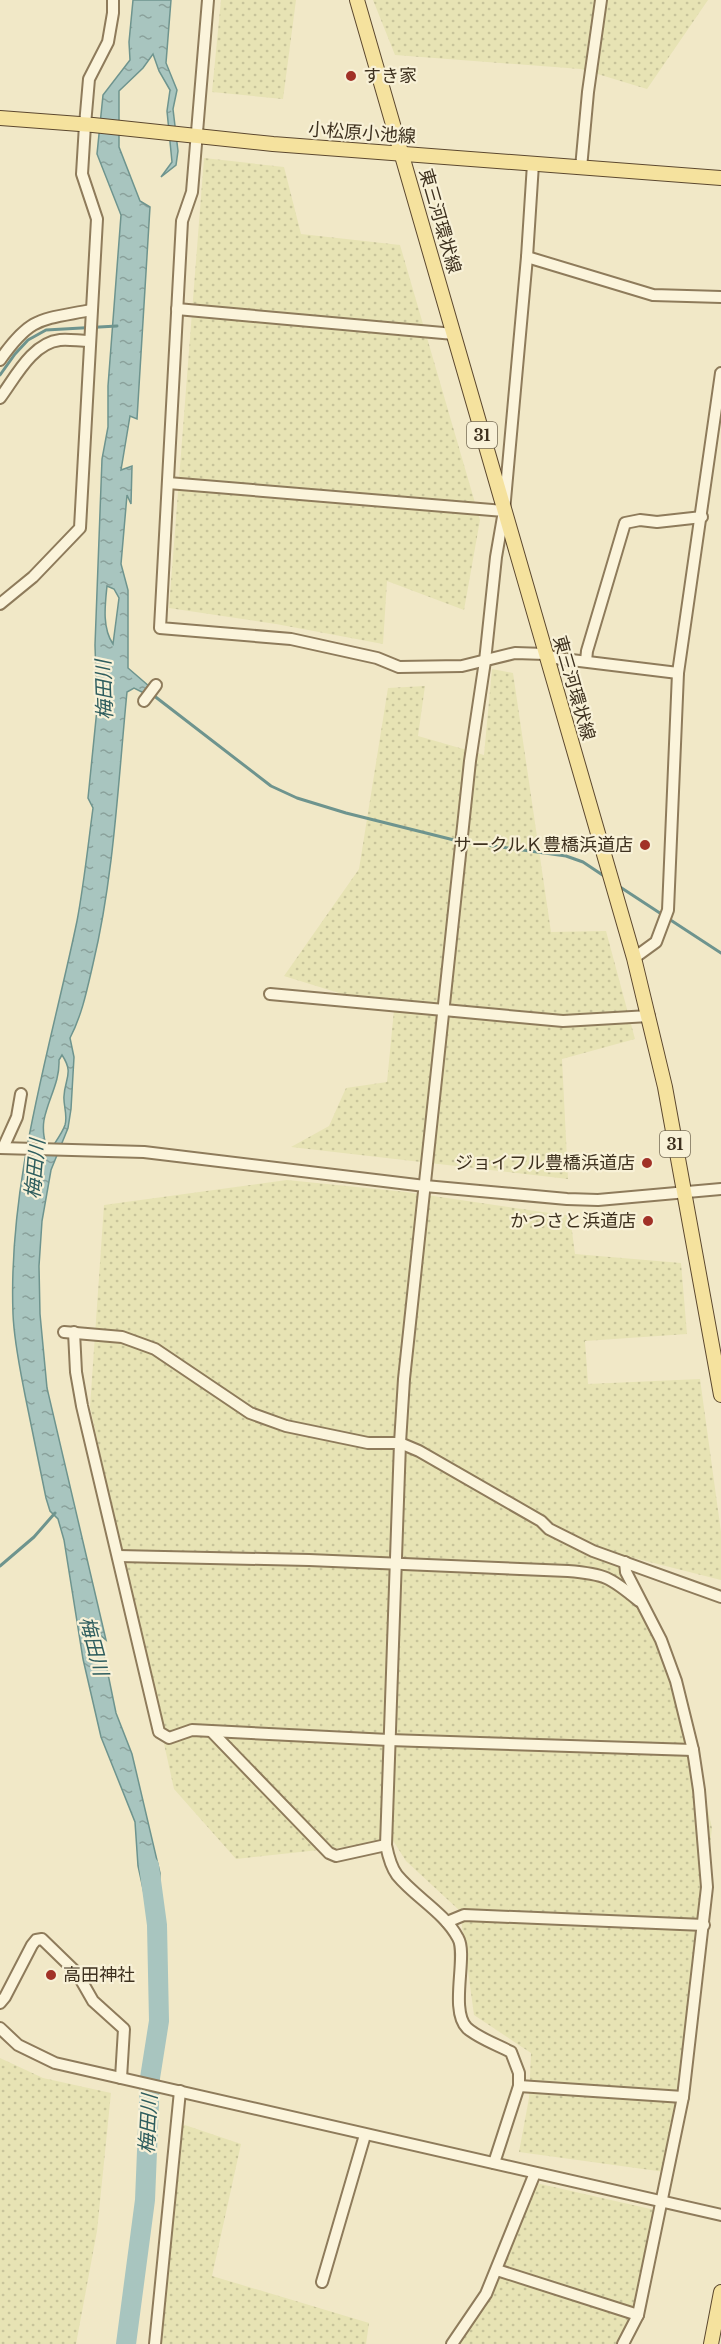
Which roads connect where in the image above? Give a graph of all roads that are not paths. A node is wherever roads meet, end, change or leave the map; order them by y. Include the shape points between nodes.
1 (113, 0) edge
2 (208, 0) edge
3 (357, 0) edge
4 (601, 0) edge
5 (0, 118) edge
6 (89, 125) junction
7 (191, 136) junction
8 (403, 154) junction
9 (533, 164) junction
10 (581, 168) junction
11 (721, 178) edge
12 (527, 257) junction
13 (721, 297) edge
14 (177, 309) junction
15 (91, 310) junction
16 (89, 332) junction
17 (453, 334) junction
18 (0, 360) edge
19 (721, 373) edge
20 (0, 398) edge
21 (718, 418) edge
22 (168, 483) junction
23 (504, 511) junction
24 (702, 517) junction
25 (0, 604) edge
26 (545, 654) junction
27 (485, 661) junction
28 (586, 661) junction
29 (678, 673) junction
30 (156, 685) dead end
31 (144, 701) dead end
32 (634, 958) junction
33 (270, 994) dead end
34 (444, 1011) junction
35 (649, 1016) junction
36 (21, 1094) dead end
37 (2, 1148) edge
38 (425, 1186) junction
39 (721, 1189) edge
40 (684, 1192) junction
41 (721, 1395) edge
42 (400, 1443) junction
43 (118, 1556) junction
44 (625, 1562) junction
45 (396, 1565) junction
46 (721, 1597) edge
47 (644, 1605) junction
48 (212, 1732) junction
49 (389, 1740) junction
50 (693, 1750) junction
51 (386, 1845) junction
52 (447, 1922) junction
53 (704, 1924) junction
54 (0, 2002) edge
55 (0, 2028) edge
56 (121, 2078) junction
57 (519, 2086) junction
58 (179, 2091) junction
59 (683, 2097) junction
60 (365, 2135) junction
61 (494, 2163) junction
62 (535, 2173) junction
63 (662, 2202) junction
64 (721, 2215) edge
65 (497, 2270) junction
66 (322, 2282) dead end
67 (721, 2292) edge
68 (638, 2315) junction
69 (155, 2344) edge
70 (453, 2344) edge
71 (623, 2344) edge
72 (711, 2344) edge

1 - 6 street via 108,42 89,79
2 - 7 street
3 - 8 main road, 東三河環状線 / 31
4 - 10 street
5 - 6 main road, 小松原小池線
6 - 7 main road, 小松原小池線
6 - 15 street via 82,174 97,219
7 - 8 main road, 小松原小池線
7 - 14 street via 192,192 182,221
8 - 9 main road, 小松原小池線
8 - 17 main road, 東三河環状線 / 31
9 - 10 main road, 小松原小池線
9 - 12 street
10 - 11 main road, 小松原小池線
12 - 13 street via 652,295
12 - 23 street
14 - 17 street
14 - 22 street
15 - 16 street
15 - 18 street via 30,325
16 - 20 street via 42,346
16 - 25 street via 80,528 33,577
17 - 23 main road, 東三河環状線 / 31
19 - 21 street
21 - 24 street
22 - 23 street
22 - 27 street via 160,628 291,639 399,667 462,666
23 - 26 main road, 東三河環状線 / 31
23 - 27 street
24 - 28 street via 625,523
24 - 29 street
26 - 27 street via 515,653
26 - 28 street
26 - 32 main road, 東三河環状線 / 31
27 - 34 street via 470,761
28 - 29 street
29 - 32 street via 668,910 656,942
30 - 31 street
32 - 35 main road, 東三河環状線 / 31
33 - 34 street
34 - 35 street via 563,1021
34 - 38 street
35 - 40 main road, 東三河環状線 / 31
36 - 37 street via 17,1117
37 - 38 street via 144,1152
38 - 40 street via 588,1200
38 - 42 street
39 - 40 street
40 - 41 main road, 東三河環状線 / 31
42 - 43 street via 368,1443 286,1426 250,1413 155,1349 122,1336 69,1332 82,1406
42 - 44 street via 549,1529
42 - 45 street
43 - 45 street
43 - 48 street via 159,1732 168,1738 192,1730
44 - 46 street
44 - 47 street via 626,1572
45 - 47 street via 600,1574
45 - 49 street
47 - 50 street via 676,1682
48 - 49 street
48 - 51 street via 329,1853 336,1856
49 - 50 street
49 - 51 street
50 - 53 street via 707,1887
51 - 52 street via 397,1874
52 - 53 street via 464,1915
52 - 57 street via 460,1940 461,2018 467,2027 512,2052
53 - 59 street
54 - 56 street via 32,1945 42,1939 77,1973 93,2001 124,2029
55 - 56 street via 18,2045 55,2063
56 - 58 street
57 - 59 street
57 - 61 street
58 - 60 street
58 - 69 street
59 - 63 street
60 - 61 street
60 - 66 street
61 - 62 street
62 - 63 street
62 - 65 street
63 - 64 street
63 - 68 street
65 - 68 street
65 - 70 street
67 - 72 main road
68 - 71 street

